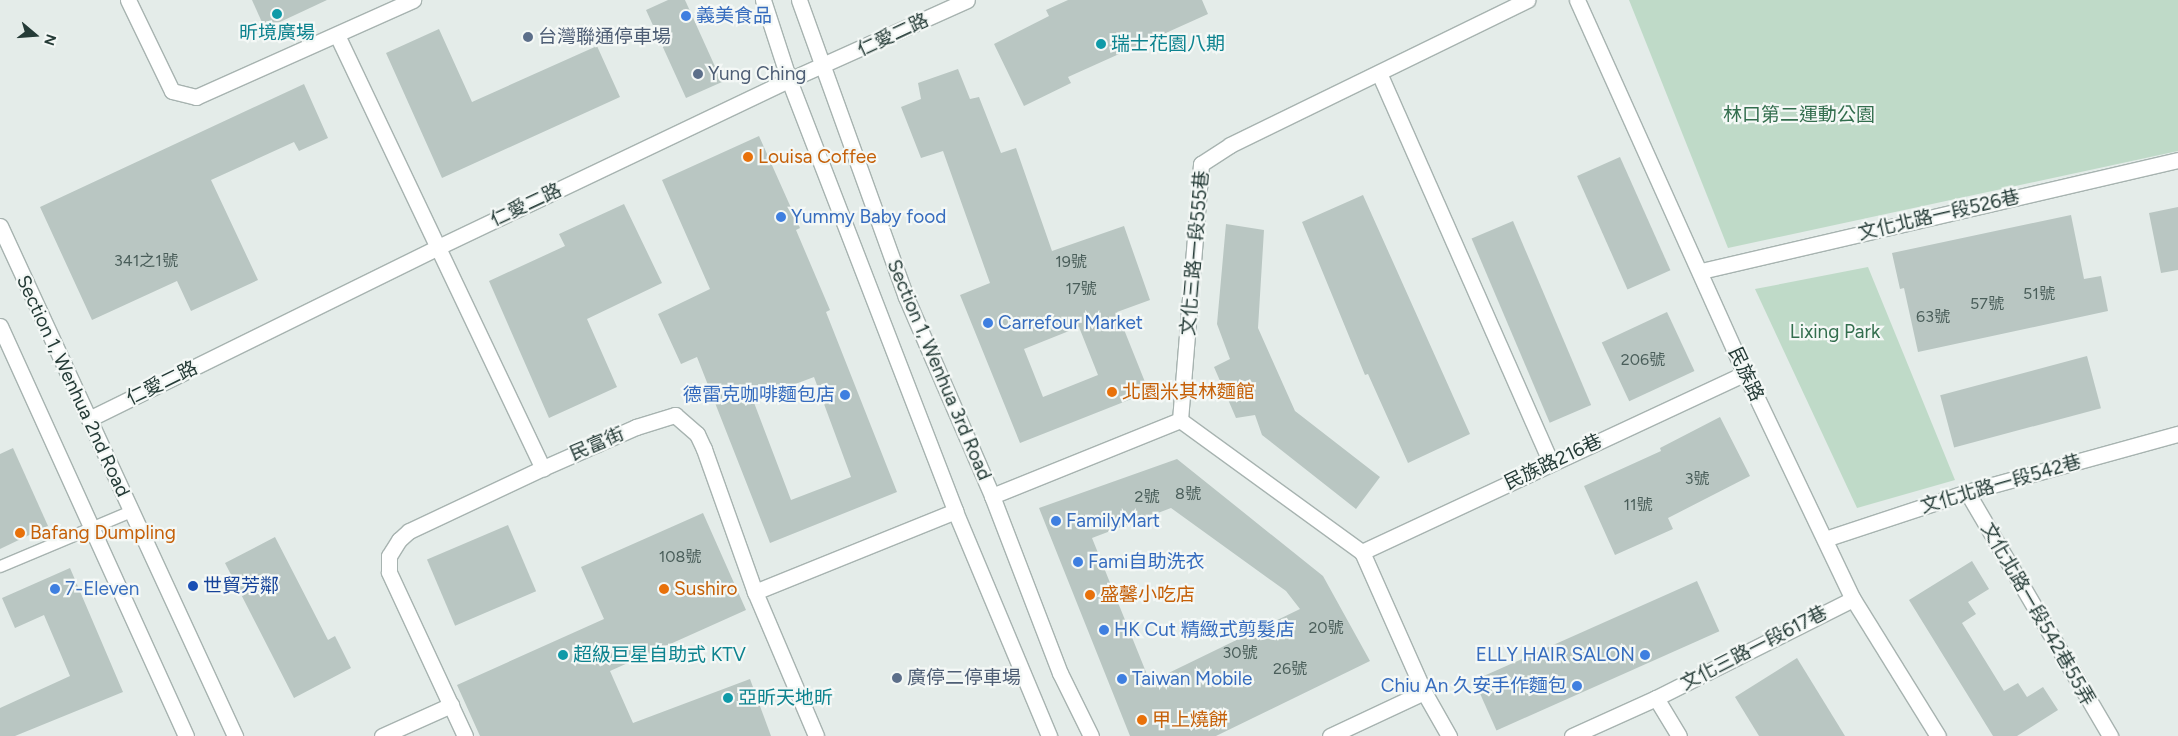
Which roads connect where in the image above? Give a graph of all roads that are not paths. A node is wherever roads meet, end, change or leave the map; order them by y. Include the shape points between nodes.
1 (128, 0) edge
2 (413, 0) edge
3 (763, 0) edge
4 (799, 0) edge
5 (967, 0) edge
6 (1527, 0) edge
7 (1577, 0) edge
8 (337, 35) junction
9 (824, 67) junction
10 (1379, 73) junction
11 (789, 80) junction
12 (2178, 160) edge
13 (0, 226) edge
14 (436, 248) junction
15 (1701, 271) junction
16 (0, 326) edge
17 (1745, 373) junction
18 (89, 419) junction
19 (1180, 420) junction
20 (2178, 434) edge
21 (1551, 463) junction
22 (543, 468) junction
23 (1967, 492) junction
24 (992, 496) junction
25 (131, 511) junction
26 (955, 511) junction
27 (92, 529) junction
28 (1825, 538) junction
29 (1362, 552) junction
30 (0, 566) edge
31 (755, 592) junction
32 (1853, 599) junction
33 (1424, 692) junction
34 (1656, 698) junction
35 (451, 705) junction
36 (186, 736) edge
37 (234, 736) edge
38 (382, 736) edge
39 (465, 736) edge
40 (816, 736) edge
41 (1049, 736) edge
42 (1091, 736) edge
43 (1330, 736) edge
44 (1449, 736) edge
45 (1572, 736) edge
46 (1679, 736) edge
47 (1938, 736) edge
48 (2110, 736) edge

1 - 8 street via 172,92 196,97
2 - 8 street
3 - 11 street, Section 1, Wenhua 3rd Road
4 - 9 street, Section 1, Wenhua 3rd Road
5 - 9 street, 仁愛二路
6 - 10 street, 文化三路一段555巷
7 - 15 street, 民族路
8 - 14 street
9 - 11 street, 仁愛二路
9 - 24 street, Section 1, Wenhua 3rd Road via 906,297
10 - 19 street, 文化三路一段555巷 via 1230,145 1200,164
10 - 21 street
11 - 14 street, 仁愛二路
11 - 26 street, Section 1, Wenhua 3rd Road
12 - 15 street, 文化北路一段526巷
13 - 18 street, Section 1, Wenhua 2nd Road
14 - 18 street, 仁愛二路
14 - 22 street
15 - 17 street, 民族路
16 - 27 street
17 - 21 street, 民族路216巷
17 - 28 street, 民族路
18 - 25 street, Section 1, Wenhua 2nd Road
19 - 24 street
19 - 29 street
20 - 23 street, 文化北路一段542巷
21 - 29 street, 民族路216巷
22 - 31 street, 民富街 via 636,427 675,415 697,434 701,442
22 - 35 street, 民富街 via 409,531 389,556 389,572
23 - 28 street, 文化北路一段542巷
23 - 48 street, 文化北路一段542巷55弄
24 - 42 street, Section 1, Wenhua 3rd Road via 1060,673
25 - 27 lane
25 - 37 street, Section 1, Wenhua 2nd Road
26 - 31 street
26 - 41 street, Section 1, Wenhua 3rd Road
27 - 30 lane
27 - 36 street
28 - 32 street, 民族路
29 - 33 street
31 - 40 street, 民富街
32 - 34 street, 文化三路一段617巷
32 - 47 street, 民族路
33 - 43 street
33 - 44 street
34 - 45 street, 文化三路一段617巷
34 - 46 street
35 - 38 street
35 - 39 street, 民富街

